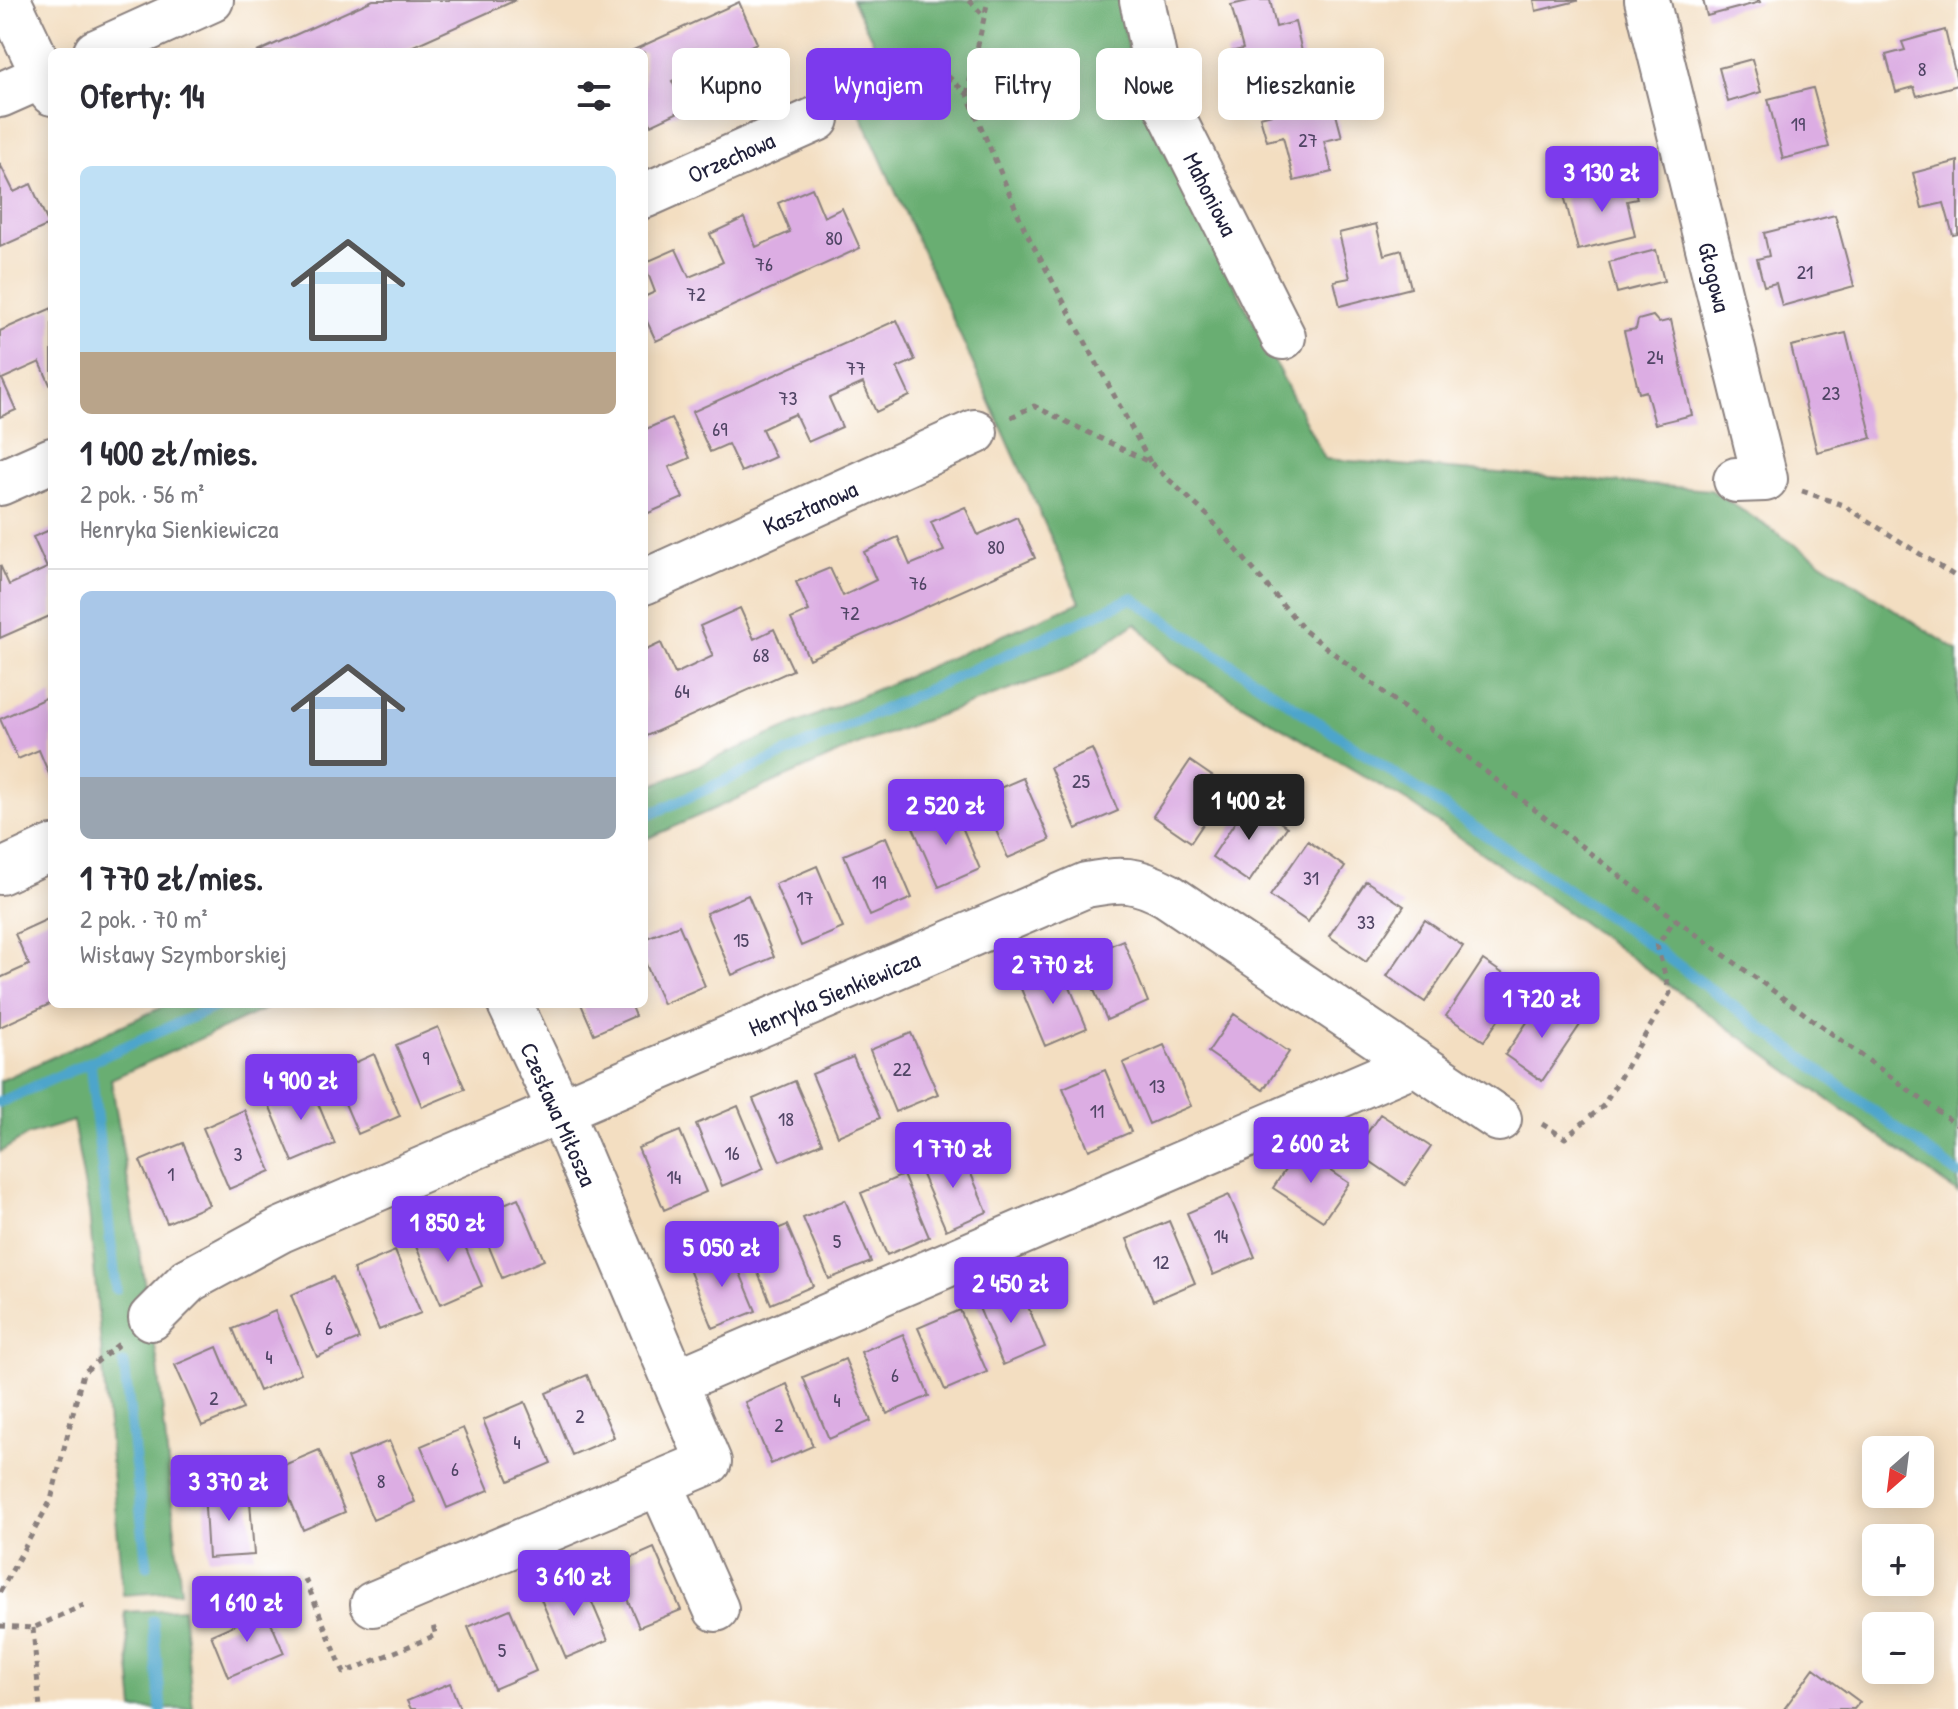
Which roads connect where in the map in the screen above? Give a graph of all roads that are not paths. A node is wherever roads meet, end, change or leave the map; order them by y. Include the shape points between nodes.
1 (8, 0) edge
2 (211, 0) edge
3 (1142, 0) edge
4 (1647, 0) edge
5 (105, 48) edge
6 (48, 78) edge
7 (48, 80) edge
8 (0, 95) edge
9 (813, 120) edge
10 (648, 194) edge
11 (1283, 337) dead end
12 (991, 425) road end
13 (48, 462) edge
14 (1750, 479) road end
15 (0, 483) edge
16 (648, 580) edge
17 (48, 850) edge
18 (0, 872) edge
19 (512, 1008) edge
20 (1415, 1063) junction
21 (560, 1110) junction
22 (1499, 1119) dead end
23 (151, 1318) road end
24 (675, 1382) junction
25 (660, 1483) junction
26 (373, 1604) dead end
27 (716, 1609) dead end

1 - 6 street
2 - 5 street
3 - 11 street, Mahoniowa via 1162,96
4 - 14 street, Głogowa
7 - 8 street
9 - 10 street, Orzechowa
12 - 16 street, Kasztanowa
13 - 15 street
17 - 18 street
19 - 21 street, Czesława Miłosza
20 - 21 street, Henryka Sienkiewicza via 1167,895 1120,878 1086,885
20 - 22 street, Henryka Sienkiewicza
20 - 24 street
21 - 23 street, Henryka Sienkiewicza via 281,1230 189,1280
21 - 24 street, Czesława Miłosza
24 - 25 street, Czesława Miłosza via 709,1462
25 - 26 street, Czesława Miłosza
25 - 27 street

